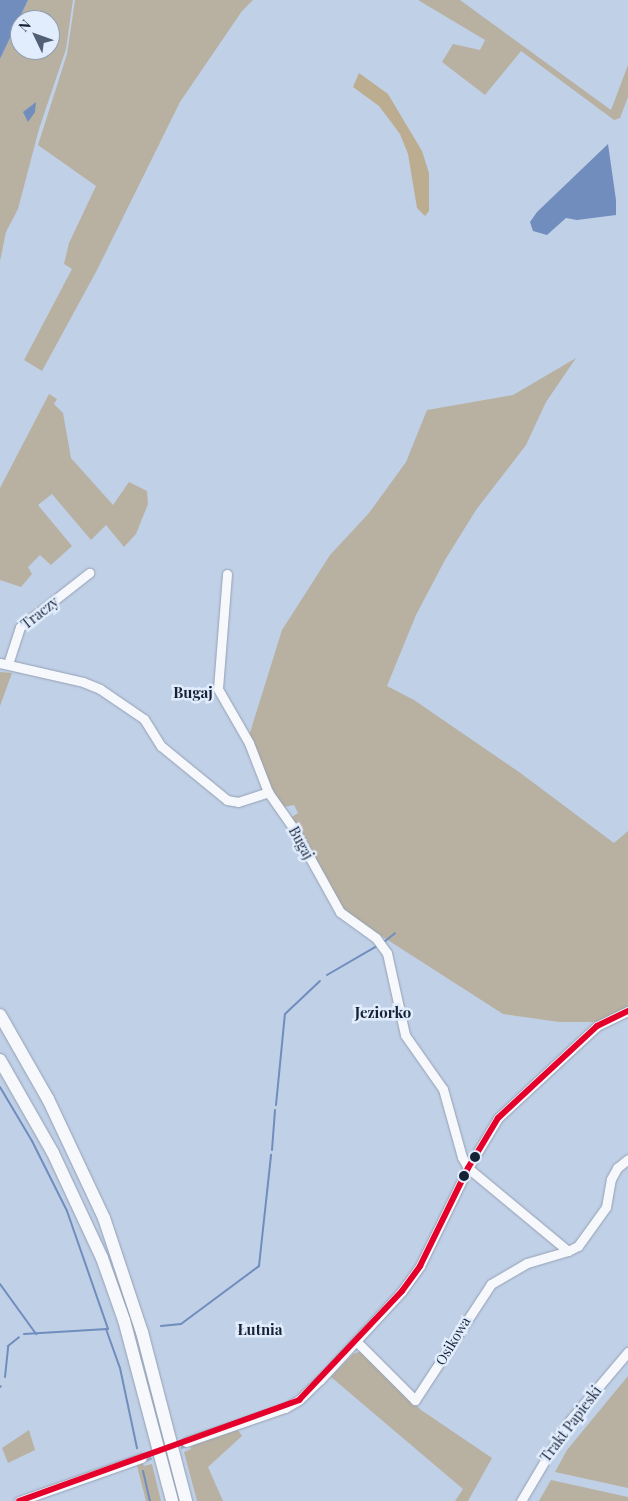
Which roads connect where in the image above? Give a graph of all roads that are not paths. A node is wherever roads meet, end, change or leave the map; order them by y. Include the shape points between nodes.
1 (90, 574) dead end
2 (227, 574) dead end
3 (4, 663) edge
4 (268, 792) junction
5 (628, 1011) edge
6 (0, 1015) edge
7 (0, 1060) edge
8 (628, 1159) edge
9 (468, 1168) junction
10 (568, 1251) junction
11 (357, 1342) junction
12 (628, 1352) edge
13 (186, 1442) tunnel mouth
14 (142, 1458) tunnel mouth
15 (19, 1501) edge
16 (172, 1501) edge
17 (186, 1501) edge
18 (521, 1501) edge

1 - 3 street, Traczy via 20,627
2 - 4 street, Bugaj via 218,689 249,743
3 - 4 street via 84,682 100,689 144,719 161,746 227,800 238,802
4 - 9 street, Bugaj via 294,829 340,912 376,938 387,953 405,1035 442,1085
5 - 9 street via 597,1026 512,1102 498,1118
6 - 17 highway via 48,1099 104,1218 142,1332
7 - 16 highway via 53,1153 102,1258 124,1320
8 - 10 street, Osikowa via 617,1168 611,1179 606,1207 578,1246
9 - 10 street
9 - 11 street via 420,1266
10 - 11 street, Osikowa via 527,1263 491,1284 415,1400
11 - 13 street via 300,1400
12 - 18 street, Trakt Papieski via 566,1426
14 - 15 street

